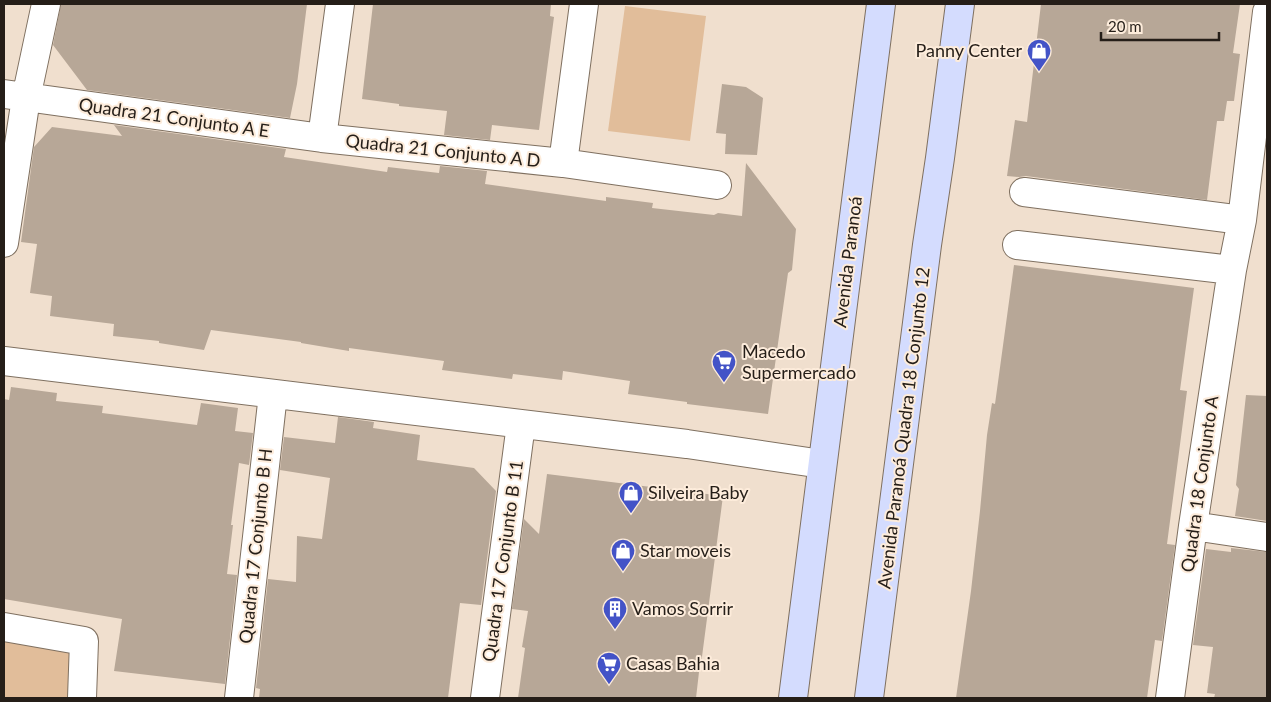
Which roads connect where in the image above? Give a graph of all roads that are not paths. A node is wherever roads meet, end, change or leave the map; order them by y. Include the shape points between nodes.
1 (46, 4) edge
2 (340, 4) edge
3 (584, 4) edge
4 (881, 4) edge
5 (960, 4) edge
6 (1267, 12) edge
7 (15, 96) edge
8 (322, 138) junction
9 (563, 163) junction
10 (717, 185) dead end
11 (1024, 192) dead end
12 (1242, 220) junction
13 (4, 243) edge
14 (1017, 245) dead end
15 (1232, 270) junction
16 (4, 361) edge
17 (273, 394) junction
18 (521, 424) junction
19 (822, 464) junction
20 (1193, 526) junction
21 (1267, 537) edge
22 (4, 627) edge
23 (82, 698) edge
24 (238, 698) edge
25 (485, 698) edge
26 (793, 698) edge
27 (869, 698) edge
28 (1170, 698) edge

1 - 7 street
2 - 8 street
3 - 9 street
4 - 19 street, Avenida Paranoá
5 - 27 street, Avenida Paranoá Quadra 18 Conjunto 12
6 - 12 street, Quadra 18 Conjunto A
7 - 8 street, Quadra 21 Conjunto A E
7 - 13 street
8 - 9 street, Quadra 21 Conjunto A D
9 - 10 street, Quadra 21 Conjunto A D
11 - 12 street
12 - 15 street, Quadra 18 Conjunto A
14 - 15 street
15 - 20 street, Quadra 18 Conjunto A
16 - 17 street
17 - 18 street
17 - 24 street, Quadra 17 Conjunto B H
18 - 19 street
18 - 25 street, Quadra 17 Conjunto B 11
19 - 26 street, Avenida Paranoá
20 - 21 street
20 - 28 street, Quadra 18 Conjunto A
22 - 23 street via 84,641

